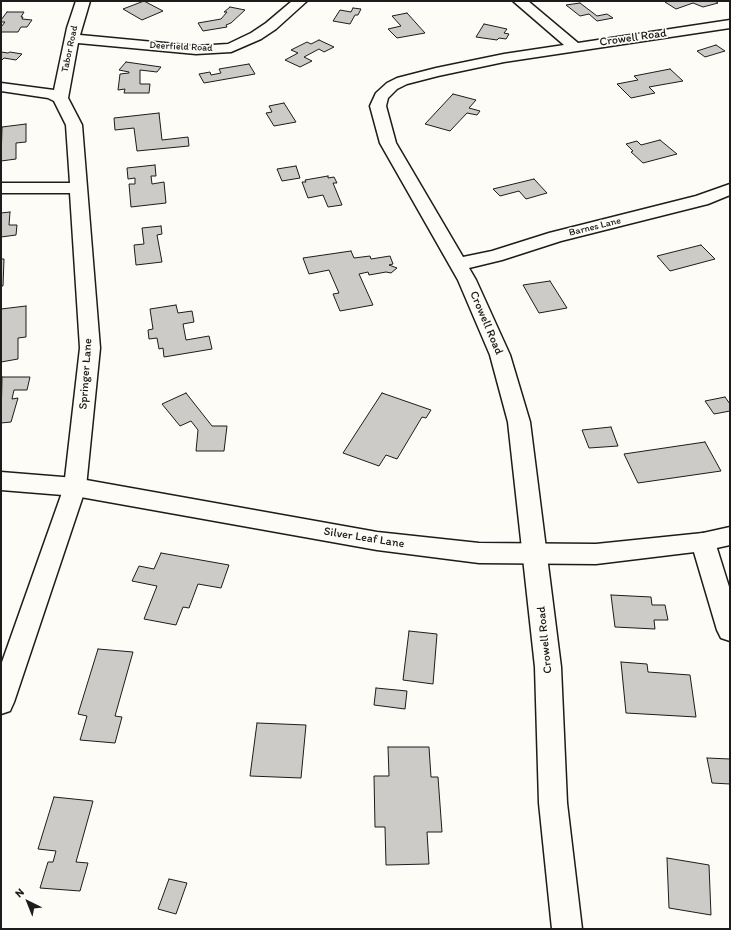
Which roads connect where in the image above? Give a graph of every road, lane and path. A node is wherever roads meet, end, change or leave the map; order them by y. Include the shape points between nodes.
1 (83, 1) edge
2 (300, 1) edge
3 (520, 1) edge
4 (730, 24) edge
5 (72, 38) junction
6 (575, 46) junction
7 (1, 87) edge
8 (60, 98) junction
9 (1, 188) edge
10 (79, 188) junction
11 (730, 189) edge
12 (459, 264) junction
13 (1, 481) edge
14 (75, 487) junction
15 (730, 536) edge
16 (703, 542) junction
17 (535, 554) junction
18 (730, 630) edge
19 (1, 702) edge
20 (567, 929) edge

1 - 5 street, Tabor Road
2 - 5 street, Deerfield Road via 271,26 231,48 196,50
3 - 6 street
4 - 6 street, Crowell Road
5 - 8 street, Tabor Road
6 - 12 street, Crowell Road via 436,72 402,81 381,96 378,106 388,144
7 - 8 street via 51,94
8 - 10 street, Springer Lane via 74,125
9 - 10 street
10 - 14 street, Springer Lane via 90,348
11 - 12 street, Barnes Lane via 702,200
12 - 17 street, Crowell Road via 500,355 519,422
13 - 14 street, Silver Leaf Lane
14 - 17 street, Silver Leaf Lane via 377,540 479,553
14 - 19 street, Springer Lane
15 - 16 street, Silver Leaf Lane
16 - 17 street, Silver Leaf Lane via 596,554
16 - 18 street
17 - 20 street, Crowell Road via 548,667 553,803

